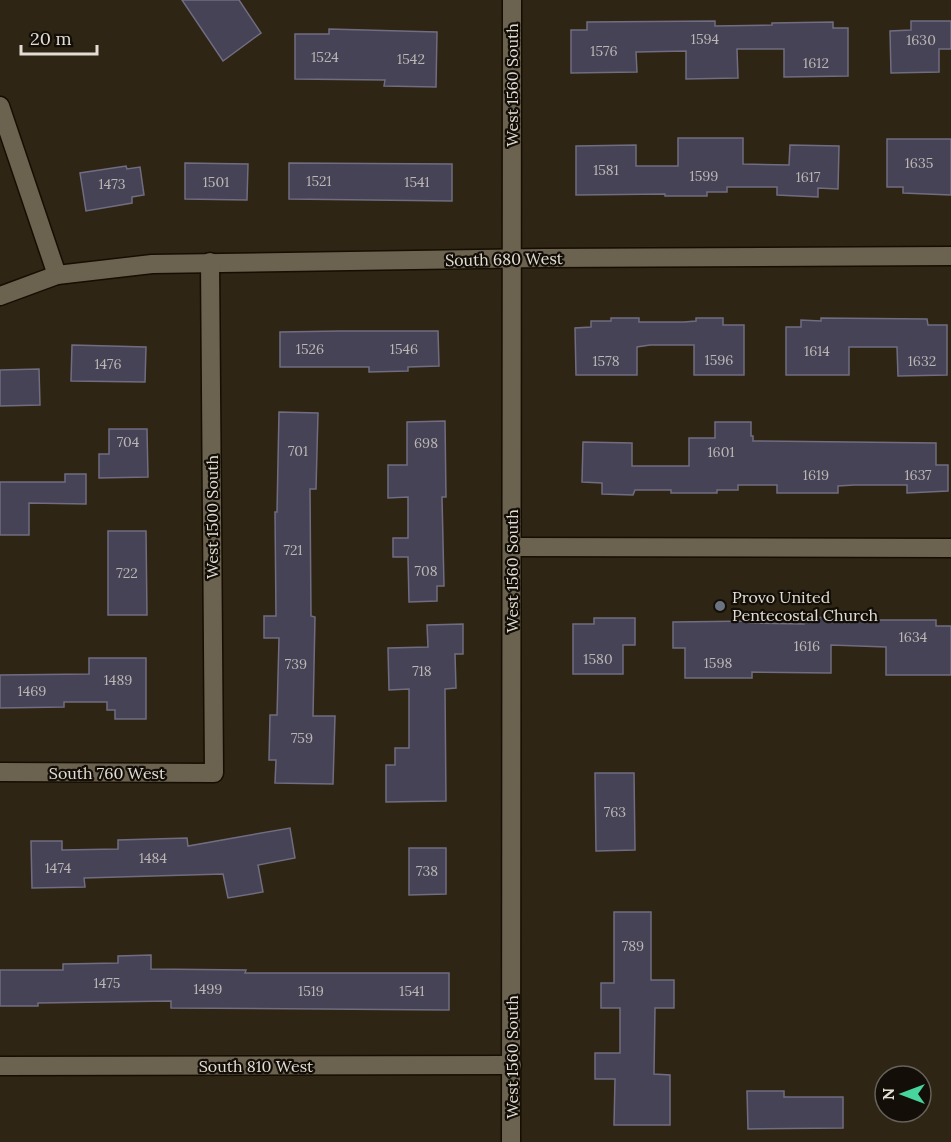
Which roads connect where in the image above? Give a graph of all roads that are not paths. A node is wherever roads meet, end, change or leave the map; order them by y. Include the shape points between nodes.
1 (512, 0) edge
2 (0, 106) edge
3 (951, 256) edge
4 (512, 259) junction
5 (210, 262) junction
6 (57, 275) junction
7 (0, 296) edge
8 (512, 547) junction
9 (951, 548) edge
10 (0, 772) edge
11 (214, 773) joint
12 (512, 1065) junction
13 (0, 1066) edge
14 (511, 1142) edge

1 - 4 street, West 1560 South
2 - 6 street
3 - 4 street, South 680 West
4 - 5 street, South 680 West
4 - 8 street, West 1560 South
5 - 6 street, South 680 West
5 - 11 street, West 1500 South
6 - 7 street, South 680 West
8 - 9 street
8 - 12 street, West 1560 South
10 - 11 street, South 760 West
12 - 13 street, South 810 West
12 - 14 street, West 1560 South

